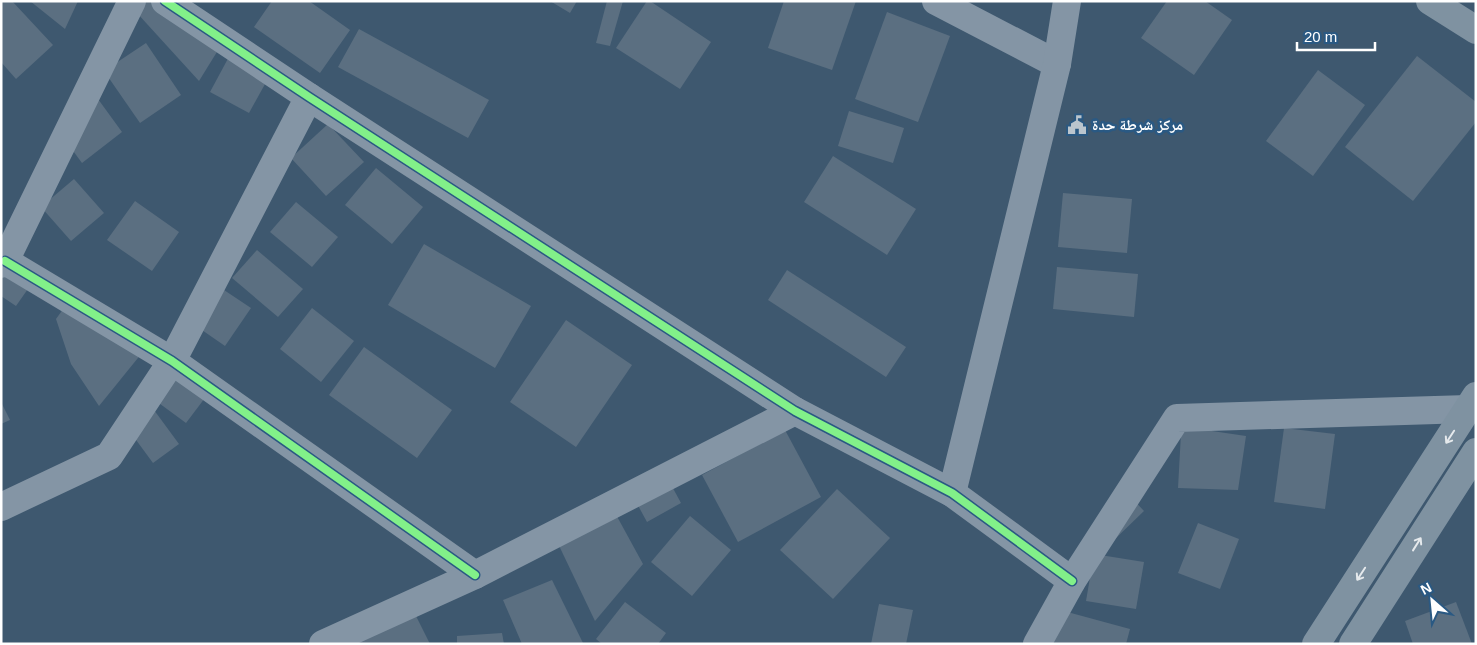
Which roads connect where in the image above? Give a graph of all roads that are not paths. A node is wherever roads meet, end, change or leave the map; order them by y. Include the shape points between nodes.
1 (132, 1) edge
2 (165, 1) edge
3 (936, 1) edge
4 (1067, 1) edge
5 (1430, 1) edge
6 (1476, 30) edge
7 (1057, 64) junction
8 (309, 97) junction
9 (3, 262) edge
10 (172, 362) junction
11 (1472, 403) edge
12 (795, 411) junction
13 (1476, 452) edge
14 (952, 493) junction
15 (1, 507) edge
16 (475, 576) junction
17 (1072, 581) junction
18 (323, 644) edge
19 (1037, 644) edge
20 (1316, 644) edge
21 (1353, 644) edge

1 - 9 street
2 - 8 street
3 - 7 street
4 - 7 street
5 - 6 street
7 - 14 street
8 - 10 street
8 - 12 street
9 - 10 street
10 - 15 street via 109,456
10 - 16 street
11 - 17 street via 1177,418
11 -> 20 street
12 - 14 street
12 - 16 street
21 -> 13 street
14 - 17 street
16 - 18 street
17 - 19 street

